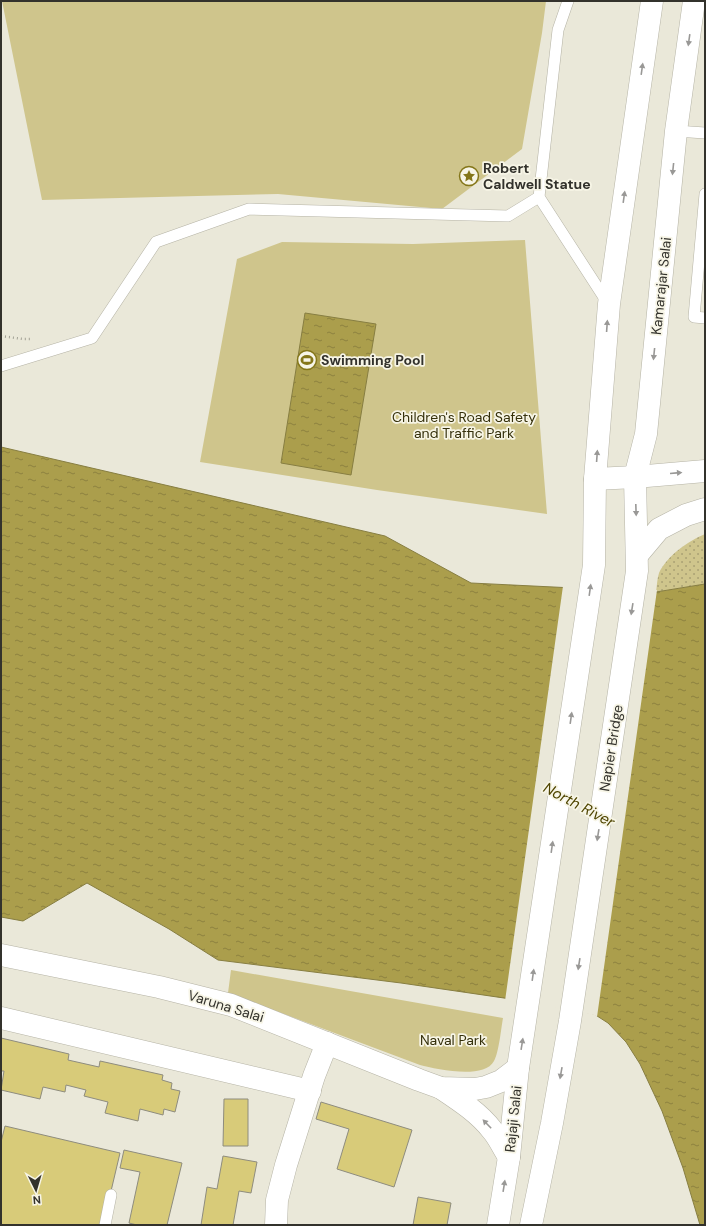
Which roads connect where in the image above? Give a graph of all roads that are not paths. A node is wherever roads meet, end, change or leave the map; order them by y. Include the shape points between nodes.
1 (568, 1) edge
2 (652, 1) edge
3 (694, 1) edge
4 (676, 131) junction
5 (705, 133) edge
6 (705, 194) edge
7 (539, 197) junction
8 (609, 304) junction
9 (705, 318) edge
10 (1, 366) edge
11 (705, 471) edge
12 (635, 477) junction
13 (595, 479) junction
14 (705, 509) edge
15 (638, 562) junction
16 (1, 955) edge
17 (1, 1018) edge
18 (327, 1043) junction
19 (518, 1068) junction
20 (441, 1088) junction
21 (310, 1091) junction
22 (509, 1156) junction
23 (111, 1195) dead end
24 (105, 1225) edge
25 (276, 1225) edge
26 (498, 1225) edge
27 (531, 1225) edge

1 - 7 lane via 558,30
8 -> 2 main road
3 -> 4 main road, Kamarajar Salai
4 - 5 lane
4 -> 12 main road, Kamarajar Salai via 646,434
6 - 9 lane via 694,317
7 - 8 lane
7 - 10 lane via 508,216 249,209 156,242 92,338
13 -> 8 main road
12 -> 11 main road
12 - 13 main road
12 -> 15 main road, Kamarajar Salai
19 -> 13 main road, Rajaji Salai via 594,565
14 - 15 main road via 686,515 659,529
15 -> 27 main road, Napier Bridge via 570,1021
16 - 18 main road, Varuna Salai via 220,1002
17 - 21 main road
18 - 20 main road, Varuna Salai
18 - 21 main road
19 - 20 main road, Varuna Salai via 501,1082 486,1087
19 - 22 main road, Rajaji Salai
22 -> 20 main road, Varuna Salai via 486,1123 460,1100
21 - 25 main road via 277,1200
26 -> 22 main road, Rajaji Salai
23 - 24 lane

